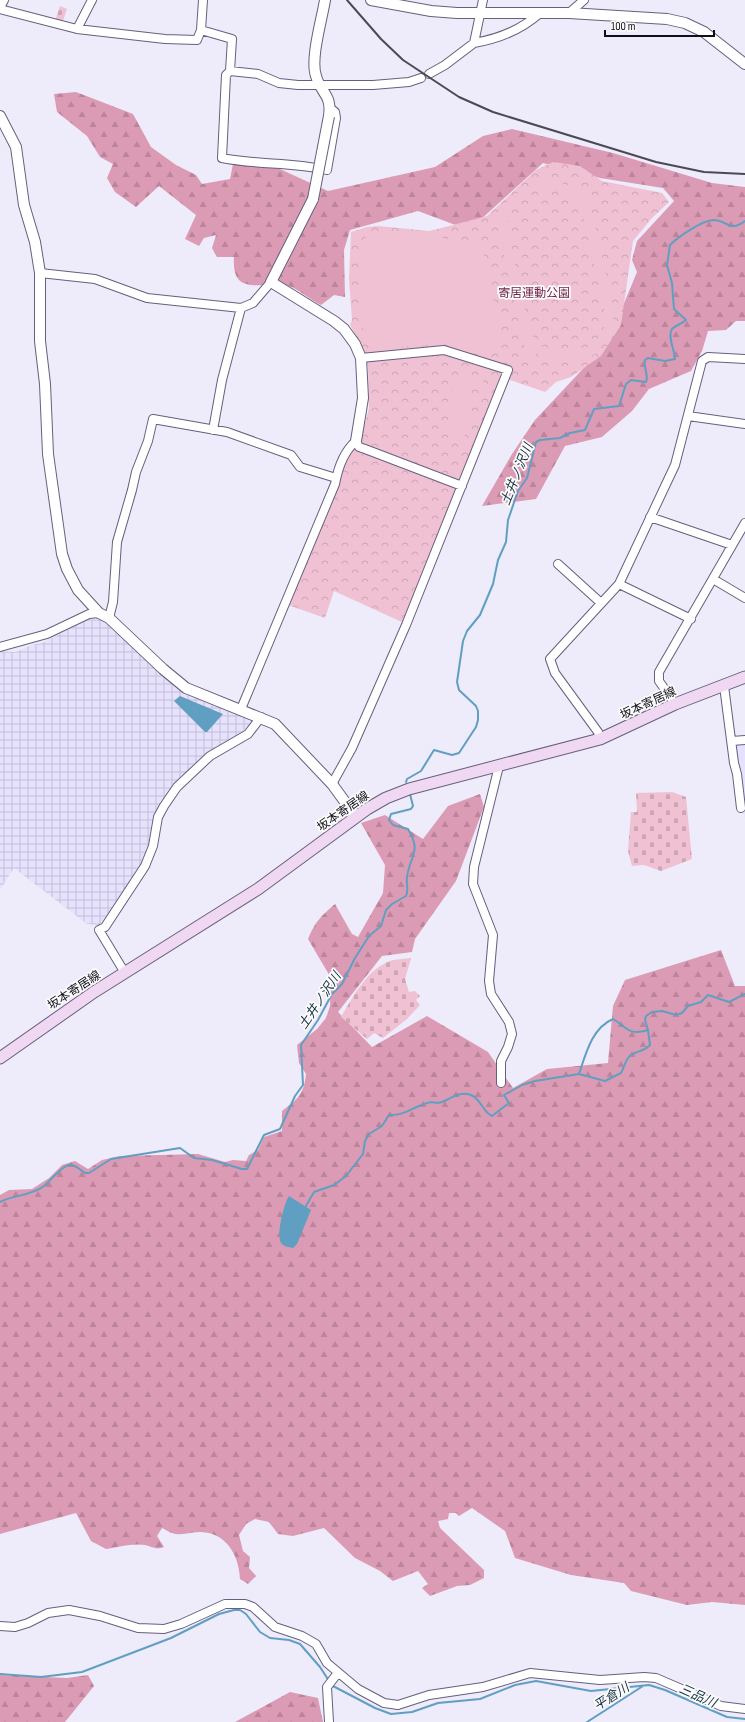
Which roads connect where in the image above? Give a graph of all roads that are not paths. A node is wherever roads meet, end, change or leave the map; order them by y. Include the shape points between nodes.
1 (4, 0) edge
2 (92, 0) edge
3 (203, 0) edge
4 (325, 0) edge
5 (371, 0) edge
6 (483, 0) edge
7 (584, 0) edge
8 (0, 8) edge
9 (569, 13) junction
10 (481, 14) junction
11 (540, 14) junction
12 (77, 29) junction
13 (201, 30) junction
14 (474, 42) junction
15 (745, 64) edge
16 (230, 71) junction
17 (429, 74) dead end
18 (421, 78) dead end
19 (320, 85) junction
20 (330, 112) junction
21 (0, 116) edge
22 (40, 273) junction
23 (271, 282) junction
24 (242, 308) junction
25 (360, 358) junction
26 (745, 359) edge
27 (688, 416) junction
28 (745, 424) edge
29 (213, 430) junction
30 (356, 441) junction
31 (336, 478) junction
32 (462, 486) junction
33 (650, 517) junction
34 (745, 523) edge
35 (732, 545) junction
36 (558, 564) dead end
37 (713, 579) junction
38 (619, 584) junction
39 (745, 598) edge
40 (601, 603) junction
41 (98, 613) junction
42 (109, 618) junction
43 (691, 619) junction
44 (0, 647) edge
45 (745, 678) edge
46 (724, 686) junction
47 (675, 704) junction
48 (241, 709) junction
49 (261, 717) junction
50 (600, 739) junction
51 (745, 740) edge
52 (732, 741) junction
53 (499, 766) junction
54 (332, 784) junction
55 (741, 808) dead end
56 (356, 817) junction
57 (125, 973) junction
58 (0, 1058) edge
59 (501, 1083) dead end
60 (0, 1626) edge
61 (335, 1675) junction
62 (745, 1709) edge
63 (329, 1722) edge

1 - 8 street
2 - 12 street
3 - 13 street
4 - 19 street via 314,62
5 - 10 street via 431,11
6 - 10 street
7 - 9 street
8 - 12 street
9 - 11 street
9 - 15 street via 667,19 685,23 718,41
10 - 11 street
10 - 14 street
11 - 14 street via 509,33 490,40
12 - 13 street via 197,40
13 - 16 street via 232,39
14 - 17 street
16 - 19 street via 258,74 279,83
16 - 20 street via 226,75 222,158 327,170 336,118 335,112
18 - 19 street via 394,84
19 - 20 street via 330,101
20 - 23 street, bridge via 313,199
21 - 22 street via 16,147 24,205 35,242
22 - 24 street via 96,279 147,298
22 - 41 street via 40,341 48,454 60,547 67,569 78,590
23 - 24 street via 252,303
23 - 25 street via 344,329 355,344
24 - 29 street via 222,380
25 - 30 street via 362,408
25 - 32 street via 444,350 508,370
26 - 27 street via 708,357 702,361
27 - 28 street
27 - 33 street via 675,465
29 - 31 street via 227,432 291,455 300,466
29 - 42 street via 153,419 117,542 113,602
30 - 31 street via 342,458
30 - 32 street via 365,449
31 - 48 street
32 - 54 street via 406,625 352,748
33 - 35 street
33 - 38 street
34 - 35 street
35 - 37 street
36 - 40 street
37 - 39 street
37 - 43 street
38 - 40 street
38 - 43 street
40 - 50 street via 550,659 555,673 598,732
41 - 42 street
41 - 44 street via 89,614 47,634
42 - 48 street via 186,688
43 - 47 street via 659,672 659,681
45 - 46 main road, 坂本寄居線
46 - 47 main road, 坂本寄居線
46 - 52 street
47 - 50 main road, 坂本寄居線
48 - 49 street
49 - 54 street via 275,724 287,735
49 - 57 street via 248,734 210,756 192,772 177,787 158,817 153,846 145,866 105,927 99,930
50 - 53 main road, 坂本寄居線
51 - 52 street
52 - 55 street
53 - 56 main road, 坂本寄居線 via 394,794
53 - 59 street via 474,867 473,884 493,936 489,981 491,994 509,1022 512,1034 501,1061
54 - 56 street
56 - 57 main road, 坂本寄居線 via 258,889
57 - 58 main road, 坂本寄居線 via 63,1012
60 - 61 street via 15,1627 48,1613 69,1610 100,1616 138,1628 164,1629 225,1604 245,1604 253,1607 275,1627 302,1636 316,1644
61 - 62 street via 372,1698 398,1705 429,1695 483,1687 530,1673 600,1680 656,1678 721,1706
61 - 63 street via 328,1684

